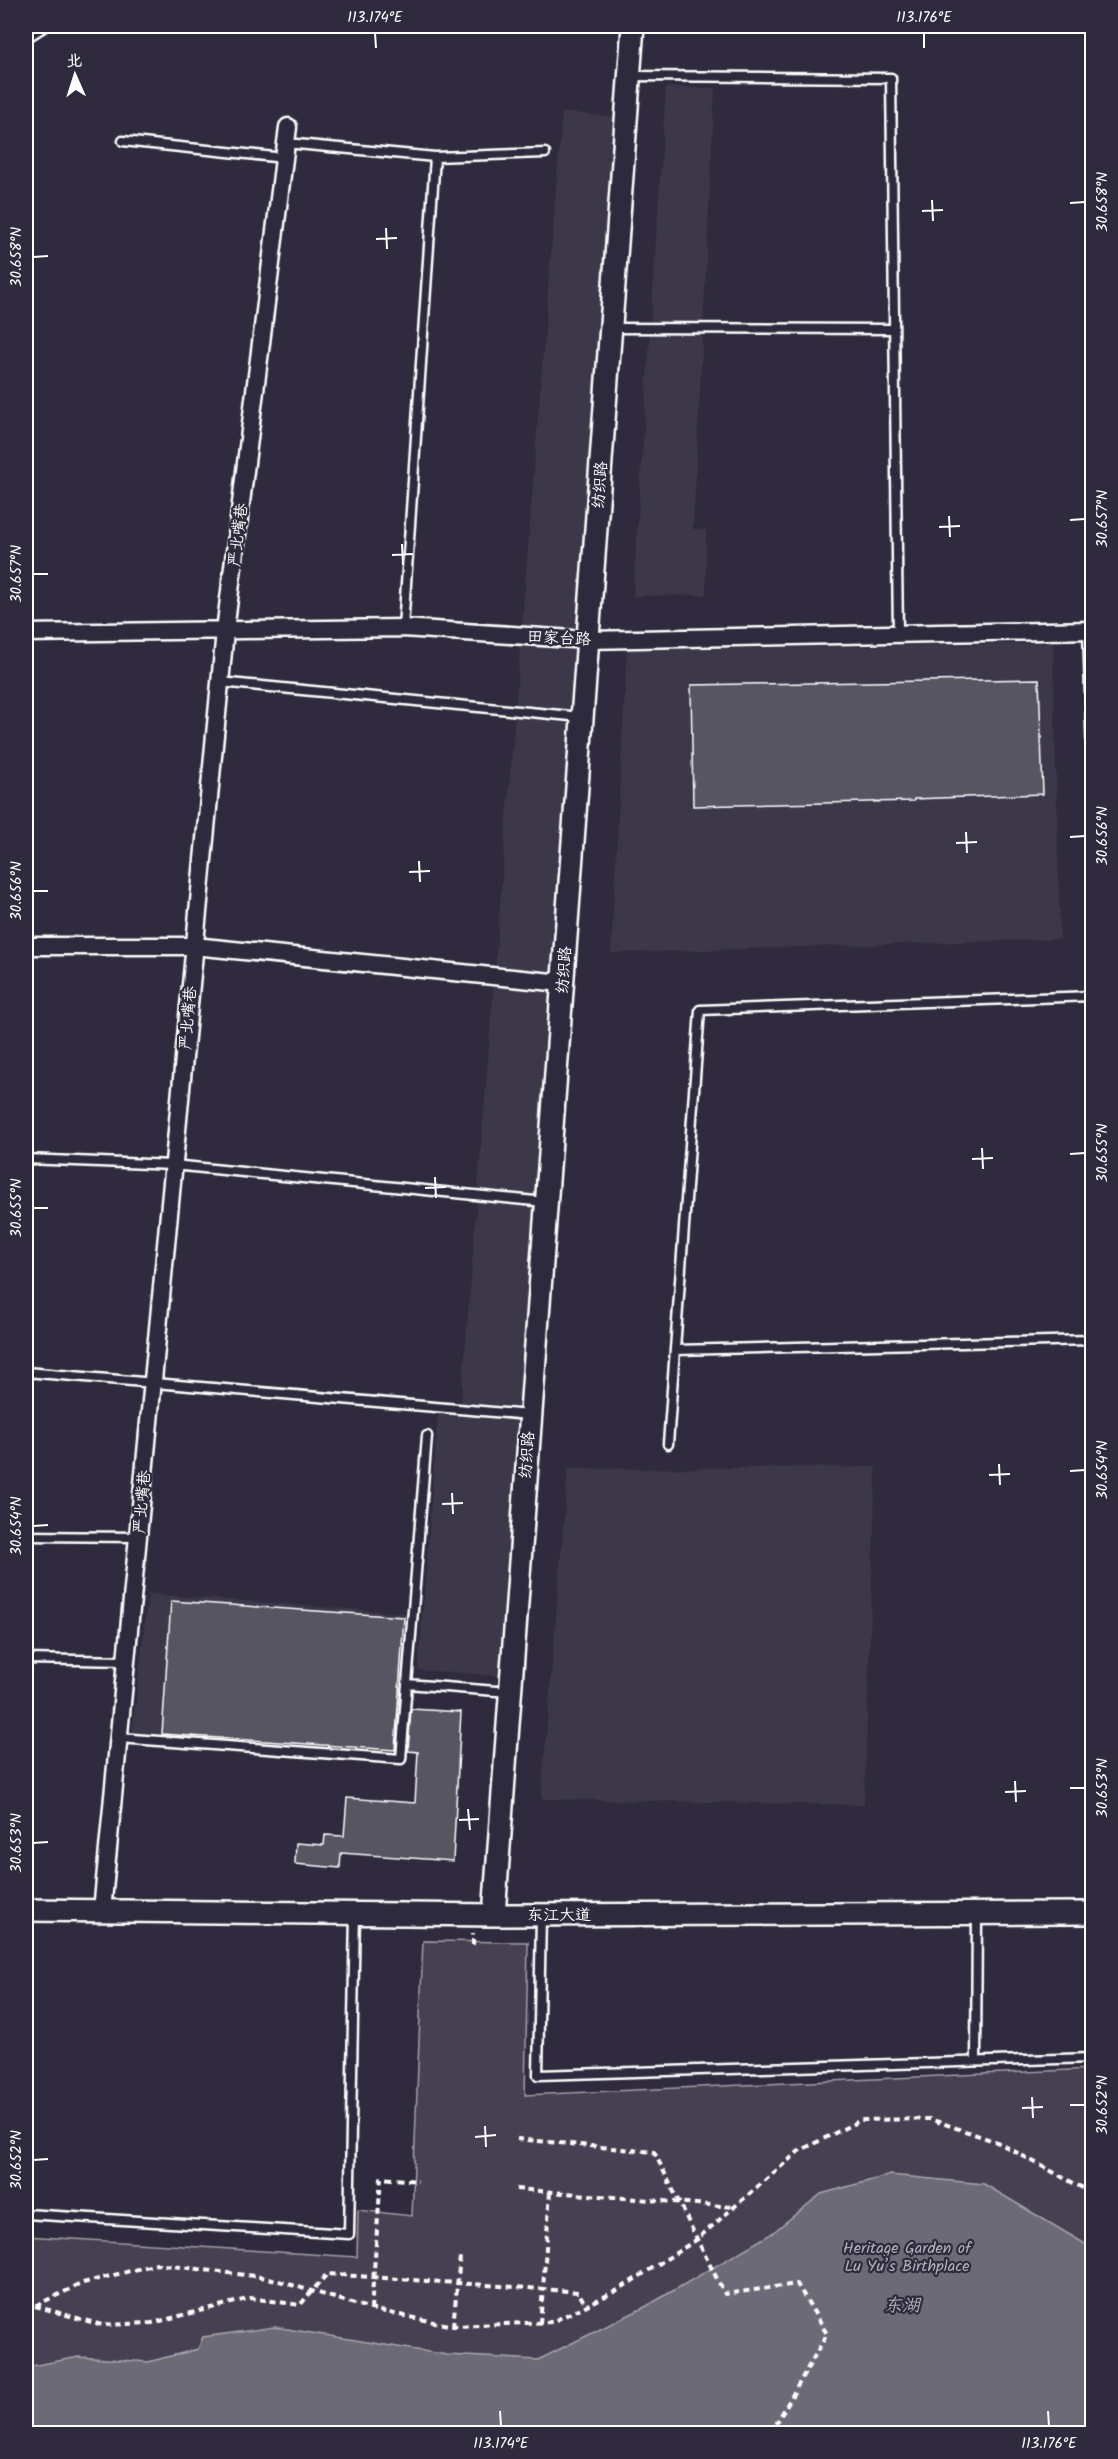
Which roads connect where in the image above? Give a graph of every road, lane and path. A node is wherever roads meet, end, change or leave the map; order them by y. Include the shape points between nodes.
1 (45, 26) edge
2 (633, 26) edge
3 (26, 38) edge
4 (629, 76) junction
5 (123, 141) dead end
6 (286, 143) junction
7 (545, 153) dead end
8 (435, 157) junction
9 (610, 328) junction
10 (893, 329) junction
11 (403, 628) junction
12 (225, 630) junction
13 (1090, 630) edge
14 (26, 633) edge
15 (898, 633) junction
16 (588, 640) junction
17 (220, 682) junction
18 (583, 717) junction
19 (1092, 758) edge
20 (26, 946) edge
21 (194, 946) junction
22 (562, 983) junction
23 (1092, 996) edge
24 (26, 1159) edge
25 (173, 1165) junction
26 (545, 1202) junction
27 (1092, 1340) edge
28 (675, 1350) junction
29 (26, 1372) edge
30 (152, 1383) junction
31 (529, 1415) junction
32 (427, 1436) dead end
33 (668, 1444) dead end
34 (26, 1536) edge
35 (137, 1537) junction
36 (26, 1659) edge
37 (126, 1661) junction
38 (407, 1684) junction
39 (510, 1692) junction
40 (119, 1738) junction
41 (26, 1910) edge
42 (102, 1911) junction
43 (355, 1913) junction
44 (977, 1913) junction
45 (1092, 1913) edge
46 (541, 1914) junction
47 (494, 1915) junction
48 (1092, 2058) edge
49 (976, 2061) junction
50 (517, 2139) dead end
51 (418, 2181) dead end
52 (516, 2189) dead end
53 (550, 2192) junction
54 (1092, 2193) edge
55 (680, 2203) junction
56 (735, 2207) junction
57 (26, 2214) edge
58 (696, 2240) junction
59 (460, 2257) dead end
60 (374, 2276) junction
61 (458, 2282) junction
62 (543, 2289) junction
63 (311, 2291) junction
64 (586, 2305) junction
65 (33, 2306) junction
66 (371, 2309) junction
67 (26, 2310) edge
68 (540, 2323) junction
69 (453, 2326) junction
70 (775, 2433) edge

1 - 3 lane
2 - 4 street, 纺织路
4 - 9 street, 纺织路
4 - 10 lane via 891,78
5 - 6 lane
6 - 8 lane
6 - 12 street, 严北嘴巷
7 - 8 lane
8 - 11 lane
9 - 10 lane
9 - 16 street, 纺织路
10 - 15 lane
11 - 12 street, 田家台路
11 - 16 street, 田家台路
12 - 14 street, 田家台路
12 - 17 street, 严北嘴巷
13 - 15 street, 田家台路
13 - 19 lane
15 - 16 street, 田家台路
16 - 18 street, 纺织路
17 - 18 lane
17 - 21 street, 严北嘴巷
18 - 22 street, 纺织路
20 - 21 street
21 - 22 street
21 - 25 street, 严北嘴巷
22 - 26 street, 纺织路
23 - 28 lane via 700,1010
24 - 25 lane
25 - 26 lane
25 - 30 street, 严北嘴巷
26 - 31 street, 纺织路
27 - 28 lane
28 - 33 lane
29 - 30 lane
30 - 31 lane
30 - 35 street, 严北嘴巷
31 - 39 street, 纺织路
32 - 38 lane
34 - 35 lane
35 - 37 street, 严北嘴巷
36 - 37 lane
37 - 40 street, 严北嘴巷
38 - 39 lane
38 - 40 lane via 401,1759
39 - 47 street, 纺织路
40 - 42 street, 严北嘴巷
41 - 42 street, 东江大道
42 - 43 street, 东江大道
43 - 47 street, 东江大道
43 - 57 lane via 349,2234
44 - 45 street, 东江大道
44 - 46 street, 东江大道
44 - 49 lane
46 - 47 street, 东江大道
46 - 49 lane via 538,2075
48 - 49 lane
50 - 55 path via 654,2152
51 - 60 path via 381,2178
52 - 53 path
53 - 55 path
53 - 62 path
54 - 56 path via 998,2142 930,2119 861,2120 799,2151
55 - 56 path
55 - 58 path
56 - 58 path
58 - 64 path via 618,2290
58 - 70 path via 725,2294 797,2284 827,2334 772,2431
59 - 61 path
60 - 61 path
60 - 63 path via 327,2274
60 - 66 path
61 - 62 path
61 - 69 path
62 - 64 path via 578,2292
62 - 68 path
63 - 65 path via 269,2278 157,2264 83,2283
63 - 65 path via 300,2305 252,2298 152,2323 102,2325
63 - 66 path
64 - 68 path via 552,2322
65 - 67 path
66 - 69 path
68 - 69 path

